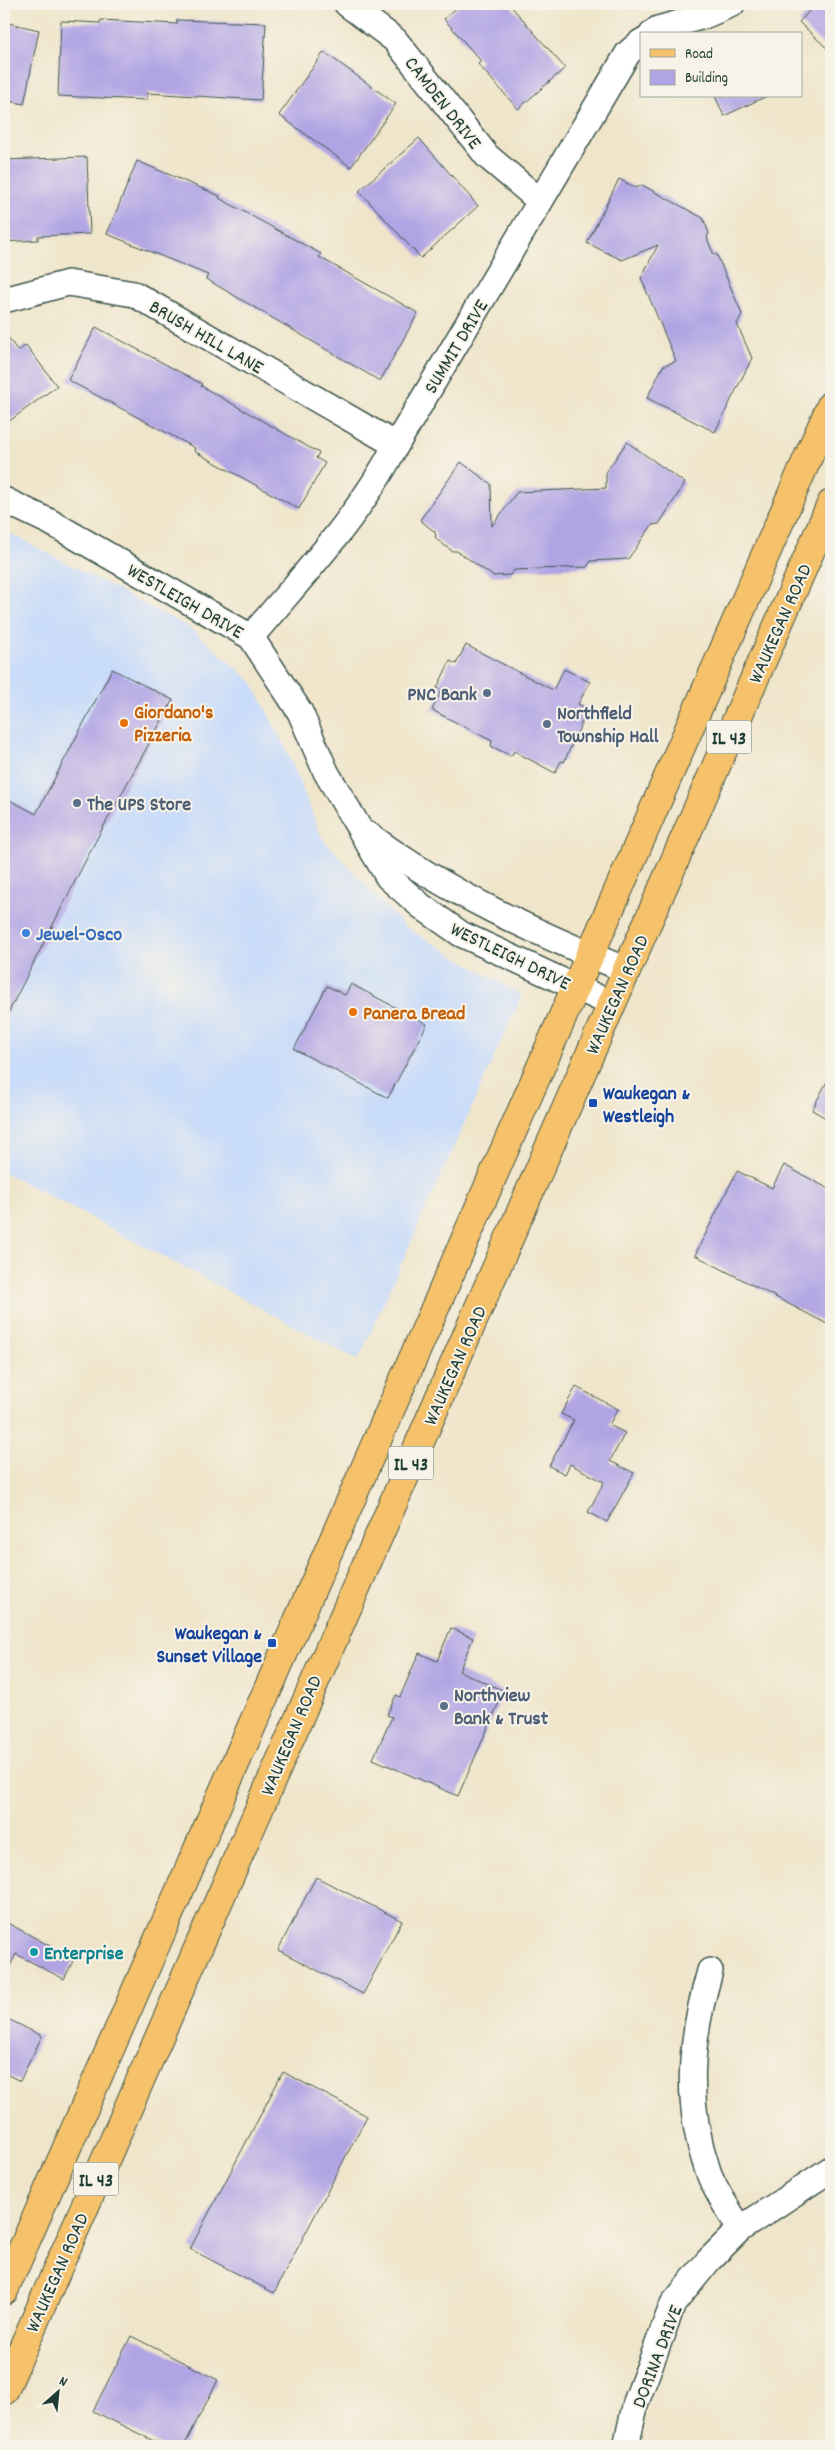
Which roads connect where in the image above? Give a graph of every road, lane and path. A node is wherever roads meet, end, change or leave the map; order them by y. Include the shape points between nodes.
1 (347, 4) edge
2 (732, 4) edge
3 (654, 32) edge
4 (640, 43) edge
5 (540, 201) junction
6 (4, 300) edge
7 (831, 405) edge
8 (396, 445) junction
9 (4, 500) edge
10 (831, 504) edge
11 (251, 637) junction
12 (361, 829) junction
13 (590, 956) junction
14 (626, 970) junction
15 (575, 987) junction
16 (612, 1004) junction
17 (385, 1424) junction
18 (421, 1440) junction
19 (710, 1972) dead end
20 (831, 2169) edge
21 (740, 2228) junction
22 (4, 2291) edge
23 (4, 2391) edge
24 (626, 2446) edge

1 - 5 street, CAMDEN DRIVE via 395,40 487,156
2 - 3 street
4 - 5 street, SUMMIT DRIVE via 628,53
5 - 8 street, SUMMIT DRIVE
6 - 8 street, BRUSH HILL LANE via 68,283 134,294
7 - 13 main road, WAUKEGAN ROAD / IL 43
8 - 11 street, SUMMIT DRIVE via 379,478 344,529
9 - 11 street, WESTLEIGH DRIVE via 50,522
10 - 14 main road, WAUKEGAN ROAD / IL 43
11 - 12 street, WESTLEIGH DRIVE via 300,712 326,772
12 - 13 street, WESTLEIGH DRIVE via 403,860 465,897
12 - 15 street, WESTLEIGH DRIVE via 388,877 421,906 461,934
13 - 14 street, WESTLEIGH DRIVE
13 - 15 main road, WAUKEGAN ROAD / IL 43
14 - 16 main road, WAUKEGAN ROAD / IL 43
15 - 16 street, WESTLEIGH DRIVE
15 - 17 main road, WAUKEGAN ROAD / IL 43
16 - 18 main road, WAUKEGAN ROAD / IL 43
17 - 18 main road
17 - 22 main road, WAUKEGAN ROAD / IL 43
18 - 23 main road, WAUKEGAN ROAD / IL 43
19 - 21 street via 698,2015 691,2100 709,2173
20 - 21 street, DORINA DRIVE
21 - 24 street, DORINA DRIVE via 673,2304 636,2402

